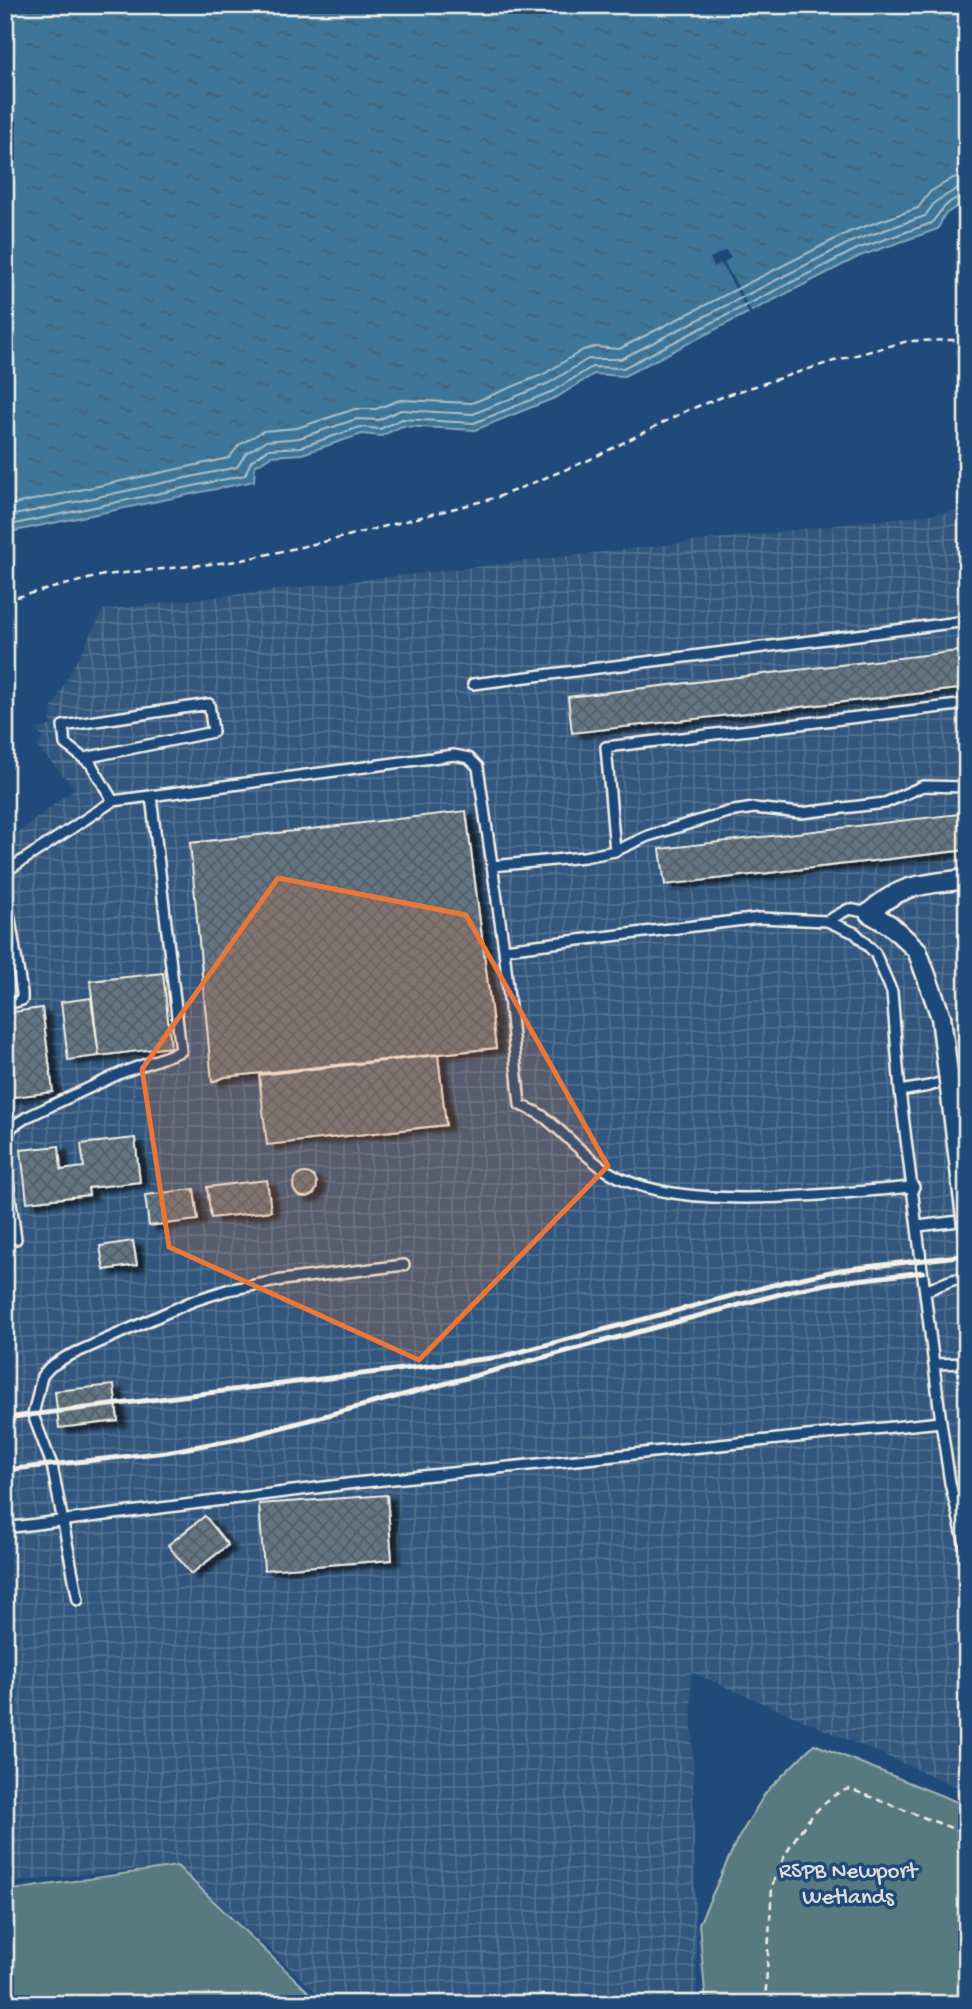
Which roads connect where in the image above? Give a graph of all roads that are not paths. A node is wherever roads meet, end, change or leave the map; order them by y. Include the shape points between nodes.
1 (967, 621) edge
2 (473, 684) dead end
3 (967, 704) edge
4 (84, 758) junction
5 (967, 787) edge
6 (150, 796) junction
7 (113, 801) junction
8 (615, 851) junction
9 (492, 866) junction
10 (5, 872) edge
11 (967, 879) edge
12 (5, 889) edge
13 (869, 913) junction
14 (827, 921) junction
15 (504, 949) junction
16 (5, 1005) edge
17 (967, 1075) edge
18 (900, 1091) junction
19 (5, 1137) edge
20 (5, 1158) edge
21 (914, 1187) junction
22 (967, 1222) edge
23 (918, 1226) junction
24 (16, 1239) dead end
25 (404, 1265) dead end
26 (967, 1278) edge
27 (925, 1291) junction
28 (967, 1363) edge
29 (934, 1364) junction
30 (941, 1422) junction
31 (64, 1521) junction
32 (5, 1528) edge
33 (967, 1553) edge
34 (78, 1600) dead end

1 - 2 lane
3 - 8 lane via 606,747
4 - 4 lane via 65,744 63,726 209,704 213,732
4 - 7 lane
5 - 8 lane via 923,786 885,803 801,813 754,808 728,812
6 - 7 lane
6 - 9 lane via 454,755 469,758 478,767
6 - 19 lane via 181,1051 27,1117
7 - 10 lane
8 - 9 lane
9 - 15 lane
11 - 13 street via 905,888
12 - 16 lane via 22,993 22,1000
13 - 14 lane via 849,909
13 - 22 street, bridge via 917,950 941,1017
14 - 15 lane via 760,918
14 - 18 lane via 855,933 876,953 892,992
15 - 21 lane via 520,1105 542,1116 609,1172 657,1192 693,1196 777,1197
17 - 18 lane
18 - 21 lane
20 - 24 lane
21 - 23 lane
22 - 23 lane
23 - 27 lane
25 - 31 lane via 227,1290 50,1367 42,1376 33,1415 52,1465
26 - 27 lane
27 - 29 lane
28 - 29 lane
29 - 30 lane
30 - 31 lane via 355,1483
30 - 33 lane
31 - 32 lane
31 - 34 lane

